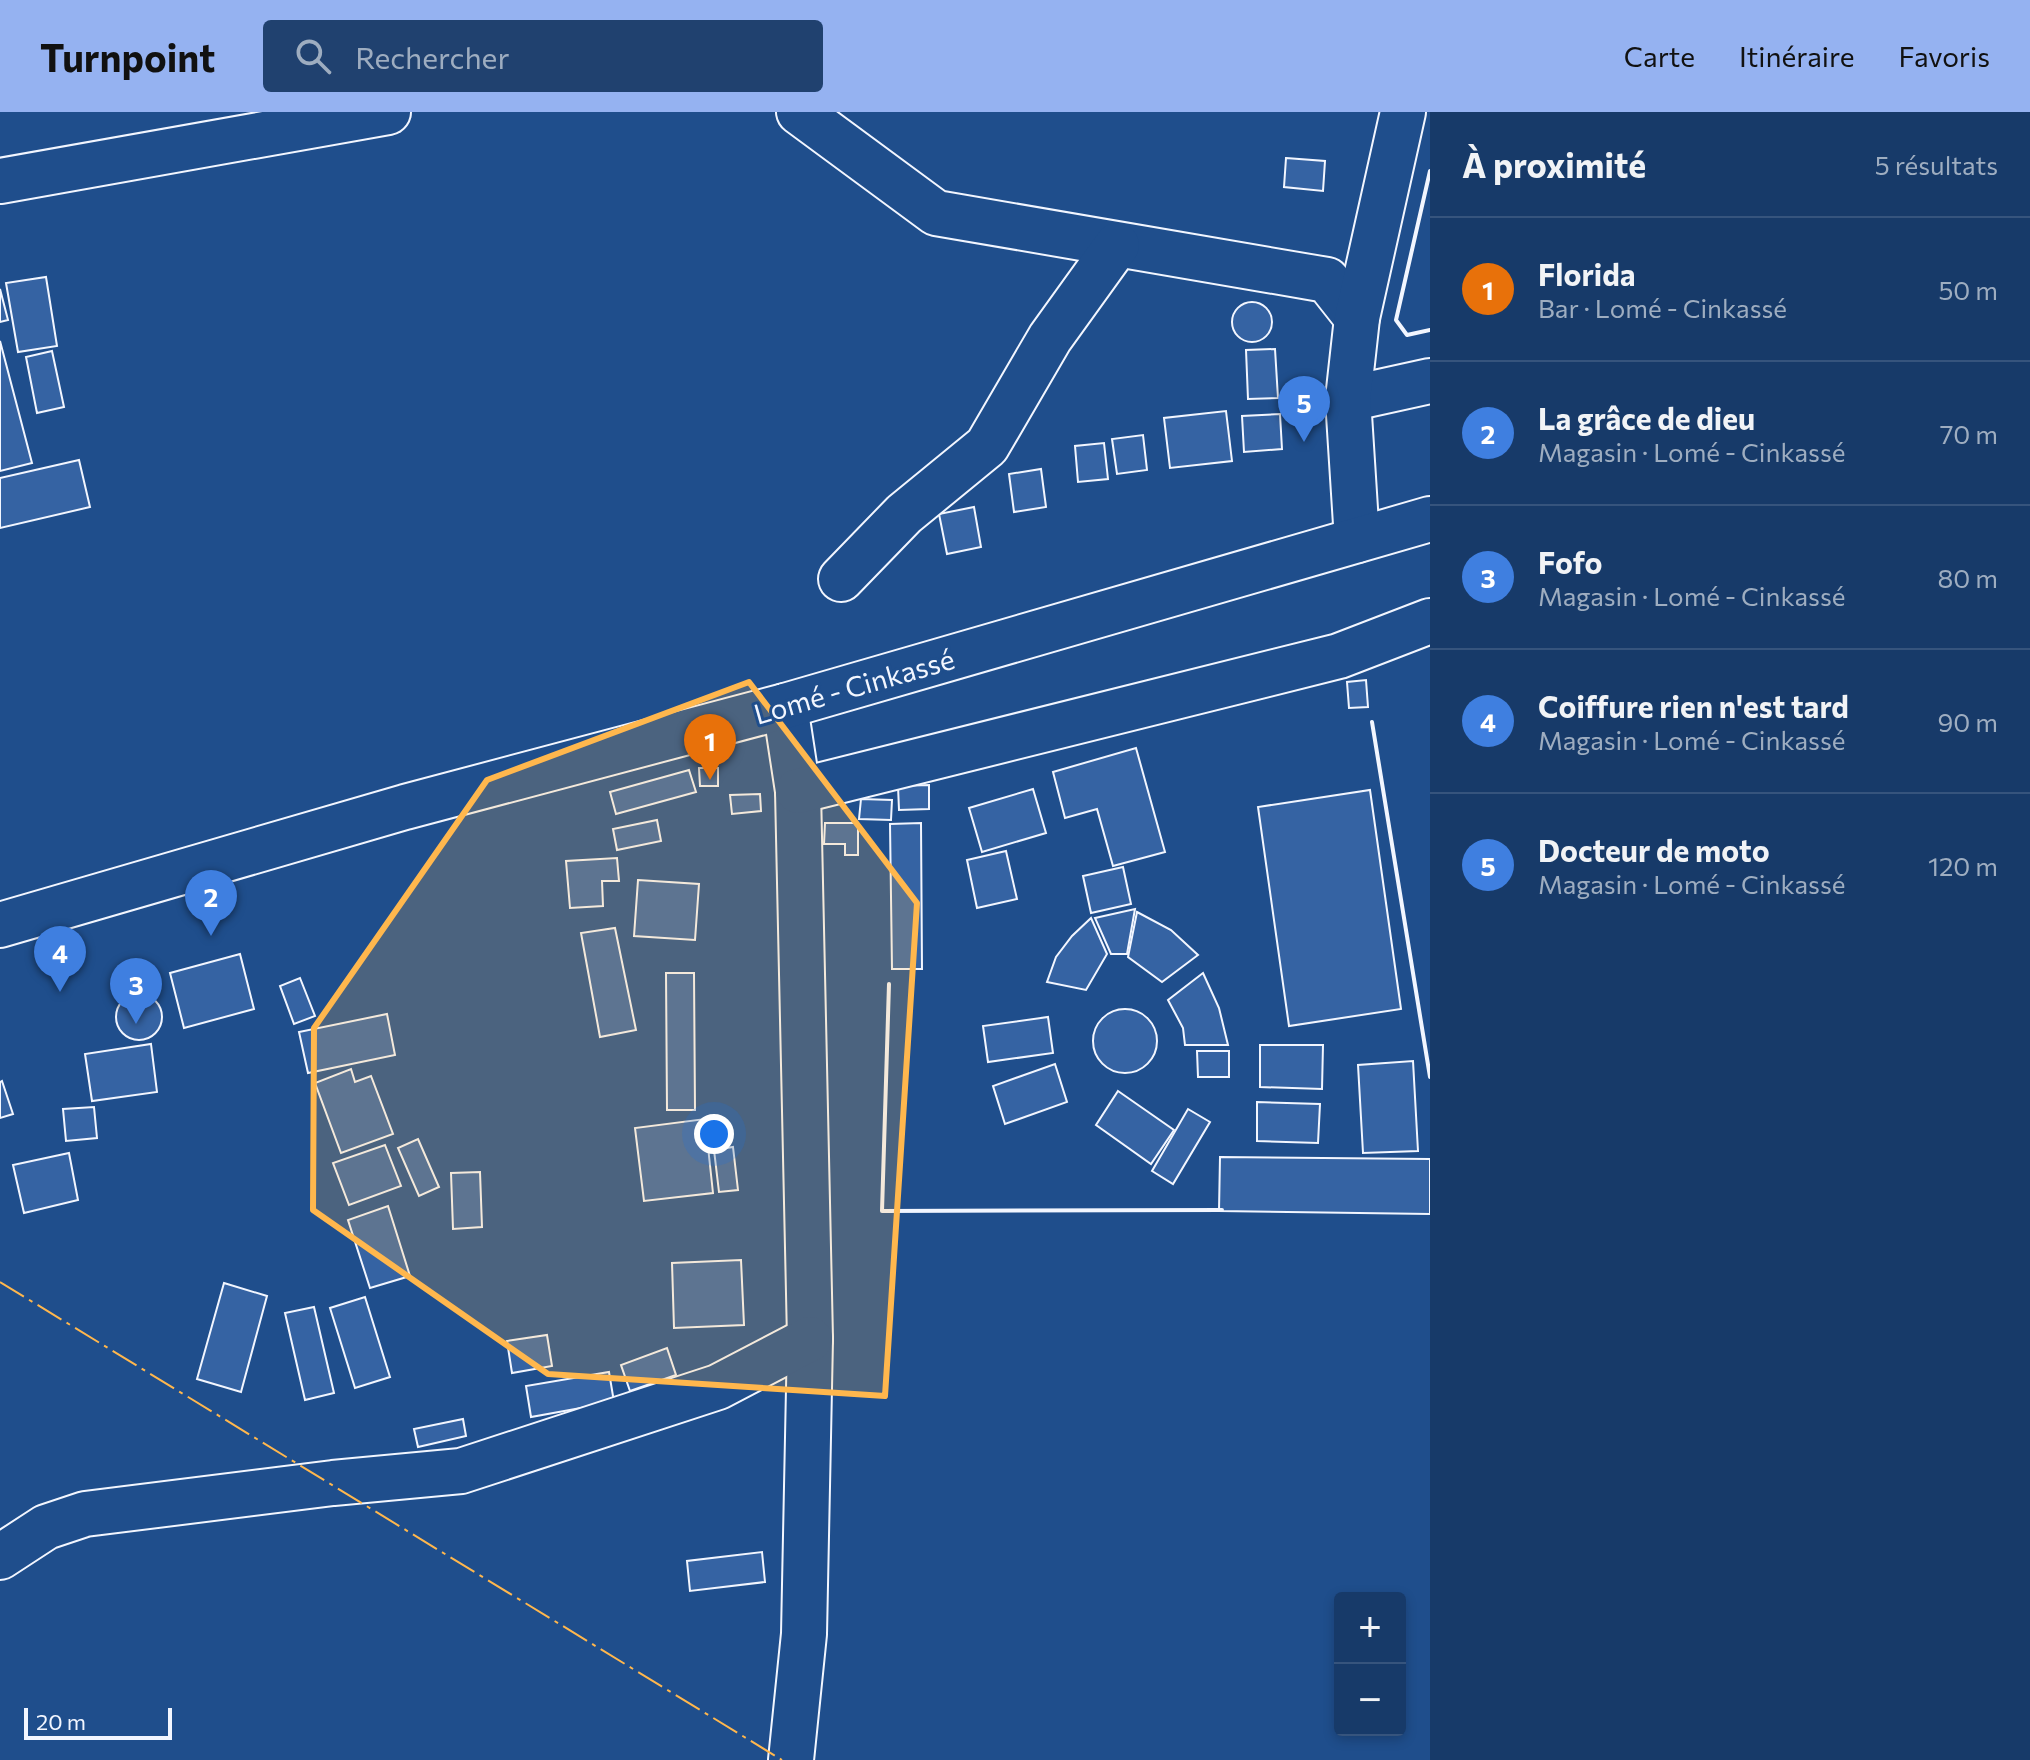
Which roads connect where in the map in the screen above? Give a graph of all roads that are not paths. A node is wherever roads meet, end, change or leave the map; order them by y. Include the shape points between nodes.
1 (388, 112) edge
2 (799, 112) edge
3 (1403, 112) edge
4 (0, 181) edge
5 (1117, 245) junction
6 (1357, 318) junction
7 (1430, 381) edge
8 (1348, 399) junction
9 (1430, 519) edge
10 (1357, 540) junction
11 (841, 579) dead end
12 (1430, 621) edge
13 (785, 706) junction
14 (798, 791) junction
15 (0, 925) edge
16 (810, 1339) junction
17 (0, 1557) edge
18 (791, 1760) edge

1 - 4 main road
2 - 5 main road via 936,213
3 - 6 main road
5 - 6 main road via 1327,280
5 - 11 main road via 1050,338 987,446 904,514
6 - 8 main road
7 - 8 main road
8 - 10 main road
9 - 10 main road, Lomé - Cinkassé
10 - 13 main road, Lomé - Cinkassé
12 - 14 main road via 1339,656
13 - 14 main road
13 - 15 main road, Lomé - Cinkassé via 405,807
14 - 16 main road
16 - 17 main road via 718,1387 461,1471 85,1514 46,1527
16 - 18 main road via 804,1634

